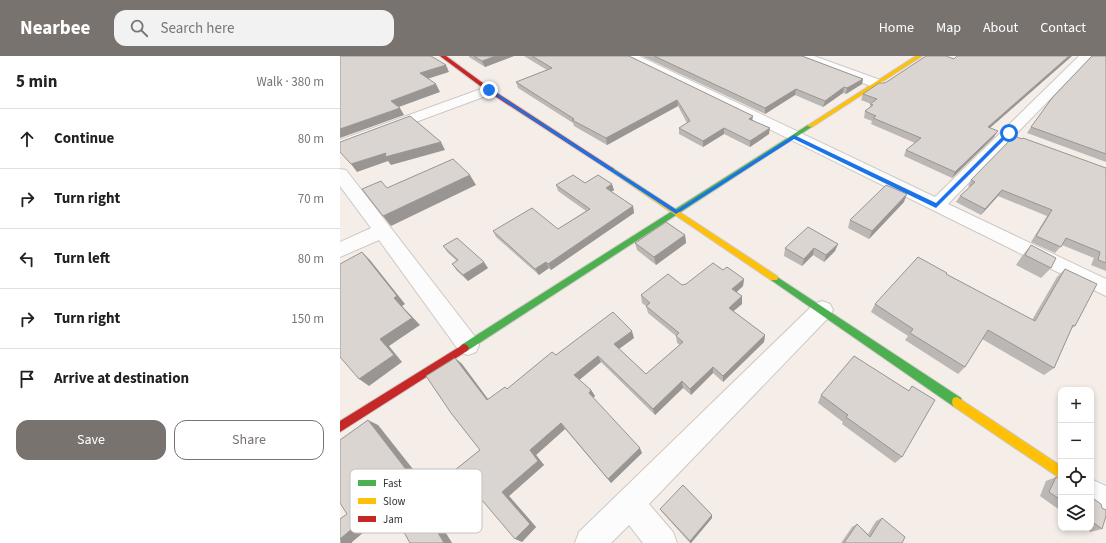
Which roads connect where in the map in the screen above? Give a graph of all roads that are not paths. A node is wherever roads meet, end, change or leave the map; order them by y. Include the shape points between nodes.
1 (443, 56) edge
2 (630, 56) edge
3 (803, 56) edge
4 (919, 56) edge
5 (1086, 56) edge
6 (878, 84) junction
7 (489, 90) junction
8 (1009, 133) junction
9 (794, 137) junction
10 (1024, 139) edge
11 (340, 146) edge
12 (340, 174) edge
13 (936, 206) junction
14 (676, 212) junction
15 (383, 230) junction
16 (340, 250) edge
17 (1106, 288) edge
18 (822, 310) junction
19 (468, 345) junction
20 (340, 427) edge
21 (1058, 471) edge
22 (1094, 495) edge
23 (630, 503) junction
24 (1106, 503) edge
25 (590, 543) edge
26 (662, 543) edge

1 - 7 street
2 - 9 street
3 - 6 street
4 - 6 street
5 - 8 street
6 - 9 street
7 - 11 street
7 - 14 street
8 - 10 street
8 - 13 street
9 - 13 street
9 - 14 street
12 - 15 street
13 - 17 street
14 - 18 street
14 - 19 street
15 - 16 street
15 - 19 street
18 - 21 street
18 - 23 street
19 - 20 street
22 - 24 street
23 - 25 street
23 - 26 street

